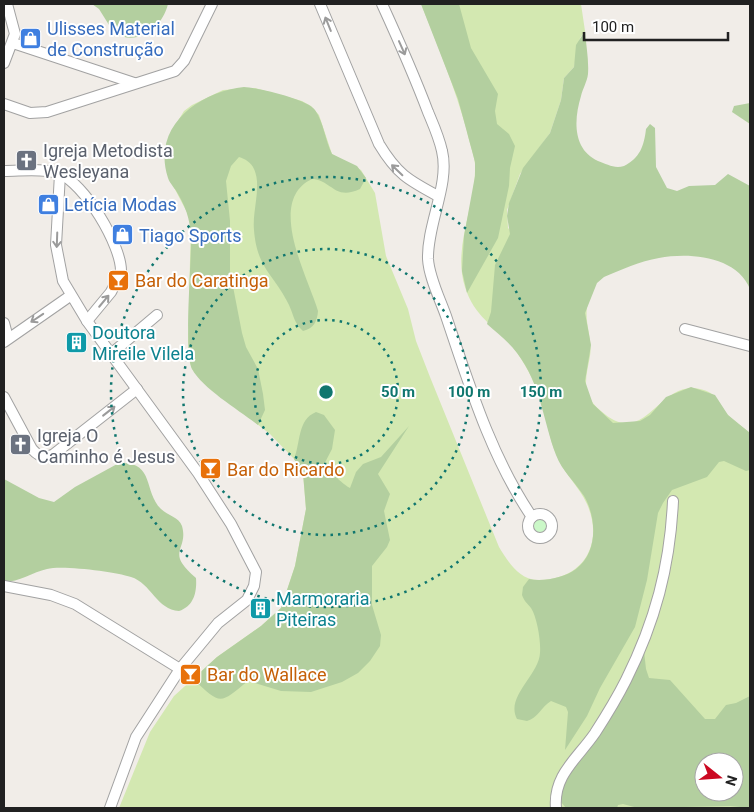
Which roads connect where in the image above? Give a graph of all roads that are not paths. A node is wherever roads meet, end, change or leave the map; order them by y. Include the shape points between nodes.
1 (7, 4) edge
2 (212, 4) edge
3 (320, 4) edge
4 (382, 4) edge
5 (13, 43) junction
6 (4, 62) edge
7 (134, 83) junction
8 (4, 104) edge
9 (4, 171) edge
10 (60, 174) junction
11 (438, 196) junction
12 (70, 296) junction
13 (157, 315) dead end
14 (87, 320) junction
15 (4, 323) edge
16 (685, 329) dead end
17 (6, 340) edge
18 (750, 346) edge
19 (112, 353) junction
20 (137, 389) junction
21 (4, 397) edge
22 (673, 500) dead end
23 (532, 517) dead end
24 (4, 586) edge
25 (180, 669) junction
26 (110, 808) edge
27 (556, 808) edge

1 - 5 street via 14,30
2 - 7 street via 178,69
11 -> 3 street via 413,183 388,160
4 -> 11 street via 413,71 442,150 444,165
5 - 6 street
5 - 7 street
7 - 8 street via 46,112 30,113
9 - 10 street
10 -> 12 street via 57,257 62,281
14 -> 10 street via 119,280 121,266 95,207
11 - 23 street via 428,253 431,271 500,462
12 - 14 street
12 -> 17 street
13 - 19 street
14 - 19 street
15 - 17 street
16 - 18 street
19 - 20 street
21 -> 20 street via 32,449 45,457 54,454
20 - 25 street via 203,480 256,572 247,600 218,623
22 - 27 street via 663,582 649,628 609,711 562,776 557,786
24 - 25 street via 51,595 75,604
25 - 26 street via 134,742

